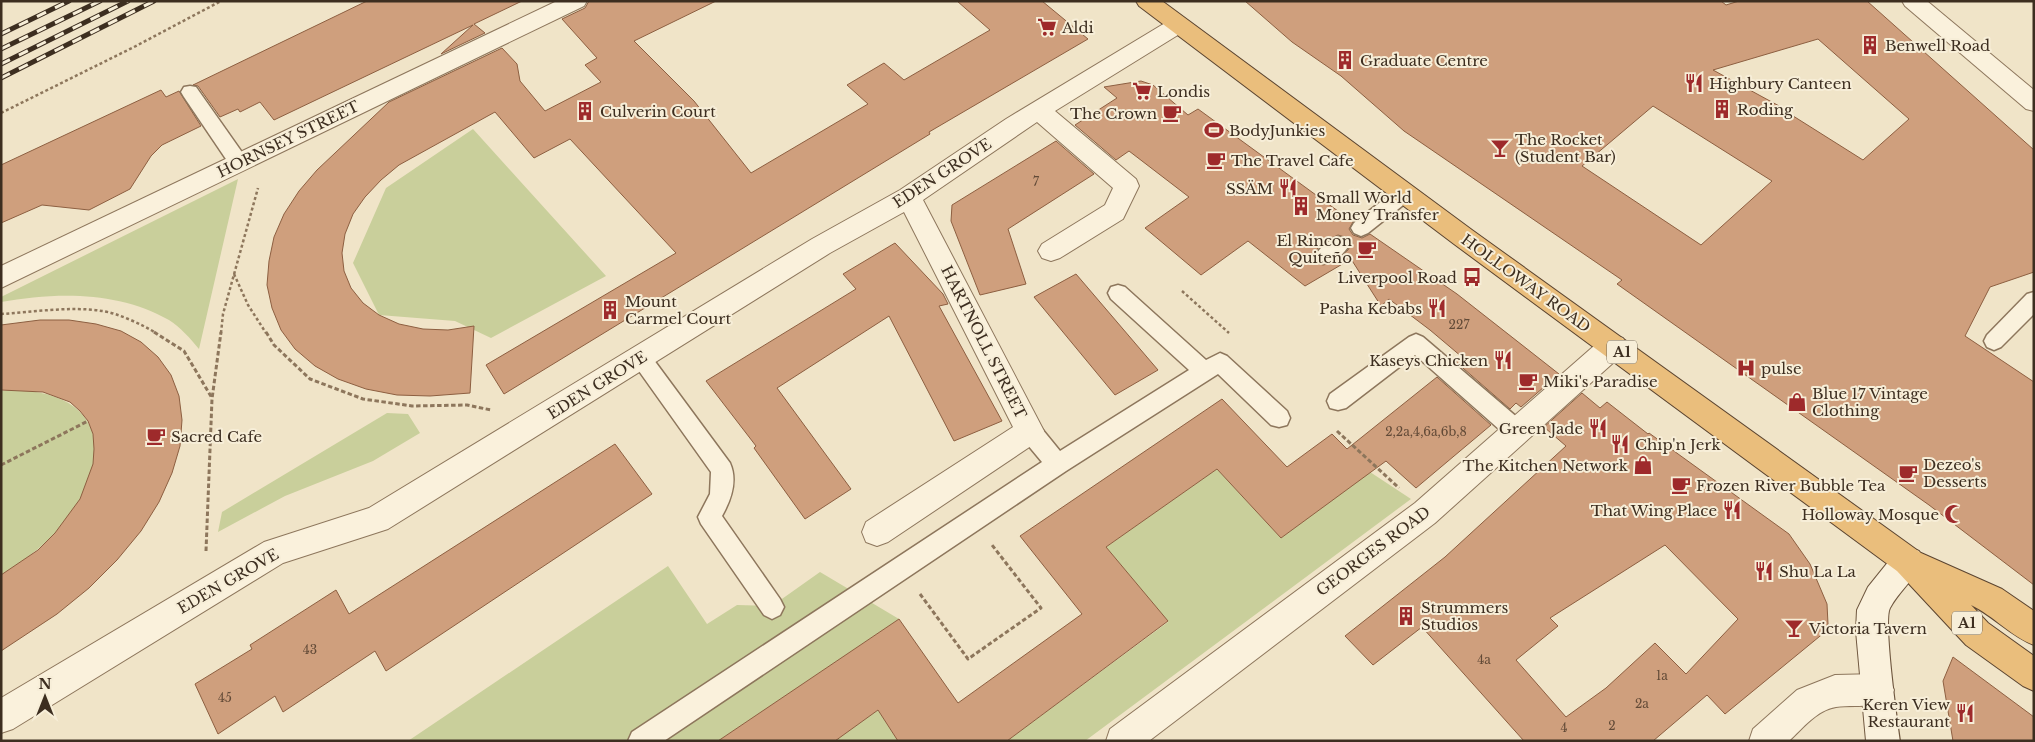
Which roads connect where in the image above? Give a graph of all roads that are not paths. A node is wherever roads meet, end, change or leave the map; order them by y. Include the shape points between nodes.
1 (576, 1) edge
2 (1148, 1) edge
3 (1913, 1) edge
4 (1178, 25) junction
5 (190, 92) dead end
6 (2034, 103) edge
7 (1039, 110) junction
8 (239, 162) junction
9 (1405, 193) junction
10 (909, 197) junction
11 (1361, 228) dead end
12 (1050, 251) dead end
13 (1, 278) edge
14 (1118, 293) dead end
15 (2034, 300) edge
16 (1994, 341) dead end
17 (1613, 346) junction
18 (641, 358) junction
19 (1204, 371) junction
20 (1338, 401) dead end
21 (1279, 418) dead end
22 (1030, 431) junction
23 (1517, 431) junction
24 (1058, 464) junction
25 (877, 532) dead end
26 (1908, 561) junction
27 (772, 606) dead end
28 (2034, 630) edge
29 (2034, 675) edge
30 (1878, 690) junction
31 (1, 717) edge
32 (641, 741) edge
33 (1122, 741) edge
34 (1765, 741) edge
35 (1883, 741) edge

1 - 8 street, HORNSEY STREET
2 - 4 highway, HOLLOWAY ROAD / A1
3 - 6 street
4 - 7 street, EDEN GROVE
4 - 9 highway, HOLLOWAY ROAD / A1
5 - 8 lane
7 - 10 street, EDEN GROVE
7 - 12 street via 1127,186 1114,212
8 - 13 street, HORNSEY STREET
9 - 11 lane
9 - 17 highway, HOLLOWAY ROAD / A1
10 - 18 street, EDEN GROVE via 821,246
10 - 22 street, HARTNOLL STREET
14 - 19 lane
15 - 16 lane
17 - 23 street, GEORGES ROAD
17 - 26 highway, HOLLOWAY ROAD / A1
18 - 27 lane via 722,470 721,496 709,517
18 - 31 street, EDEN GROVE via 377,519 275,552
19 - 21 lane via 1220,362
19 - 24 lane
20 - 23 lane via 1416,343
22 - 24 lane
22 - 25 street, HARTNOLL STREET
23 - 33 street, GEORGES ROAD via 1425,513
24 - 32 lane
26 - 28 highway, HOLLOWAY ROAD / A1 via 1991,600
26 - 29 highway, HOLLOWAY ROAD / A1 via 1977,634
26 - 30 street via 1879,597 1873,610
30 - 34 street via 1835,691 1808,701
30 - 35 street

